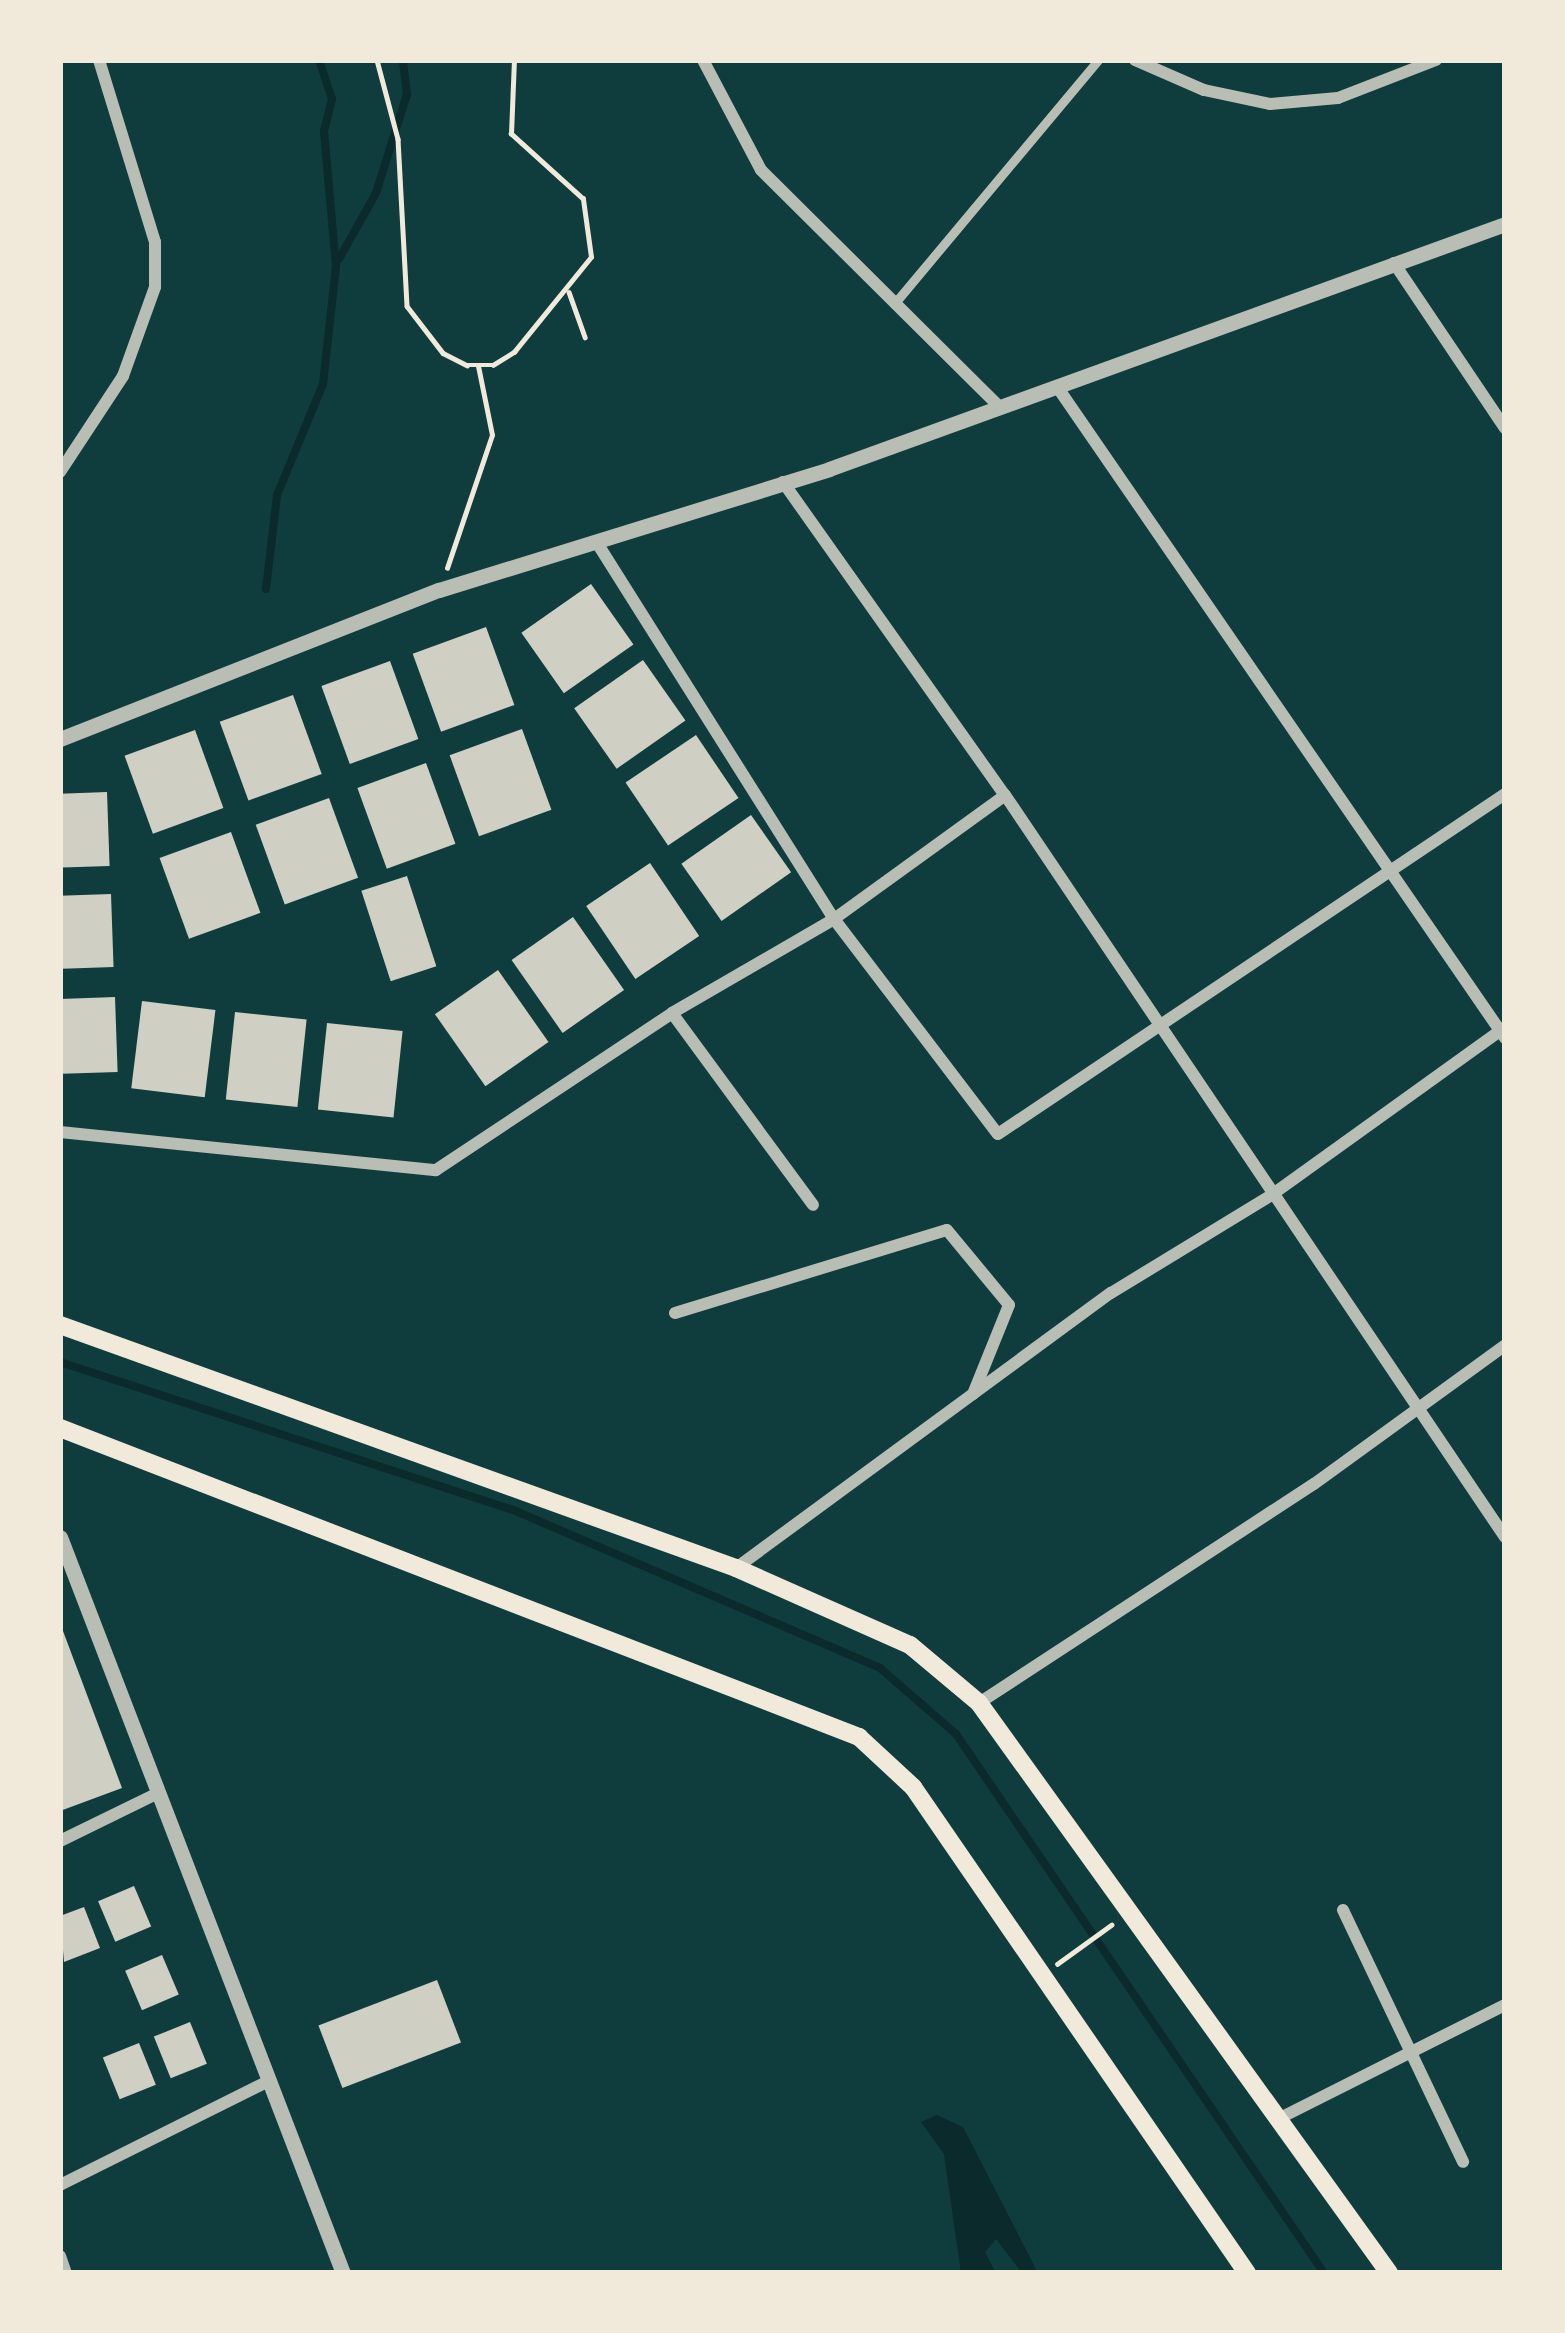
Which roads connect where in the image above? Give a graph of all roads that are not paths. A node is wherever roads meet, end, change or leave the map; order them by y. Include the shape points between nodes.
1 (99, 60) edge
2 (703, 60) edge
3 (1097, 60) edge
4 (1135, 60) edge
5 (1436, 60) edge
6 (1505, 224) edge
7 (1394, 263) junction
8 (894, 304) junction
9 (1058, 388) junction
10 (1000, 407) junction
11 (1505, 428) edge
12 (60, 472) edge
13 (783, 482) junction
14 (599, 546) junction
15 (60, 739) edge
16 (1006, 794) junction
17 (1505, 794) edge
18 (1390, 865) junction
19 (834, 919) junction
20 (672, 1012) junction
21 (1165, 1028) junction
22 (1503, 1032) edge
23 (60, 1132) edge
24 (1273, 1194) junction
25 (813, 1205) dead end
26 (675, 1313) dead end
27 (60, 1325) edge
28 (1505, 1345) edge
29 (973, 1395) junction
30 (1418, 1408) junction
31 (60, 1428) edge
32 (1505, 1537) edge
33 (60, 1538) edge
34 (736, 1568) junction
35 (979, 1703) junction
36 (158, 1793) junction
37 (60, 1841) edge
38 (1343, 1910) dead end
39 (1505, 2006) edge
40 (1412, 2053) junction
41 (269, 2081) junction
42 (1280, 2118) junction
43 (1463, 2162) dead end
44 (60, 2185) edge
45 (60, 2256) edge
46 (66, 2273) edge
47 (343, 2273) edge
48 (1247, 2273) edge
49 (1389, 2273) edge

1 - 12 street via 155,242 155,287 123,376
2 - 8 street via 761,170
3 - 8 street
4 - 5 street via 1204,90 1270,104 1338,98
6 - 7 street
7 - 9 street
7 - 11 street
8 - 10 street
9 - 10 street
9 - 18 street
10 - 13 street
13 - 14 street
13 - 16 street
14 - 15 street via 439,590
14 - 19 street
16 - 19 street
16 - 21 street
17 - 18 street
18 - 21 street
18 - 22 street
19 - 20 street
19 - 21 street via 998,1134
20 - 23 street via 436,1170
20 - 25 street
21 - 24 street
22 - 24 street
24 - 29 street via 1111,1294
24 - 30 street
26 - 29 street via 947,1230 960,1235 1010,1305
27 - 34 main road
28 - 30 street
29 - 34 street
30 - 32 street
30 - 35 street
31 - 48 main road via 859,1737 913,1787
33 - 36 street
34 - 35 main road via 910,1645
35 - 42 main road
36 - 37 street
36 - 41 street
38 - 40 street
39 - 40 street
40 - 42 street
40 - 43 street
41 - 44 street
41 - 47 street
42 - 49 main road
45 - 46 street

